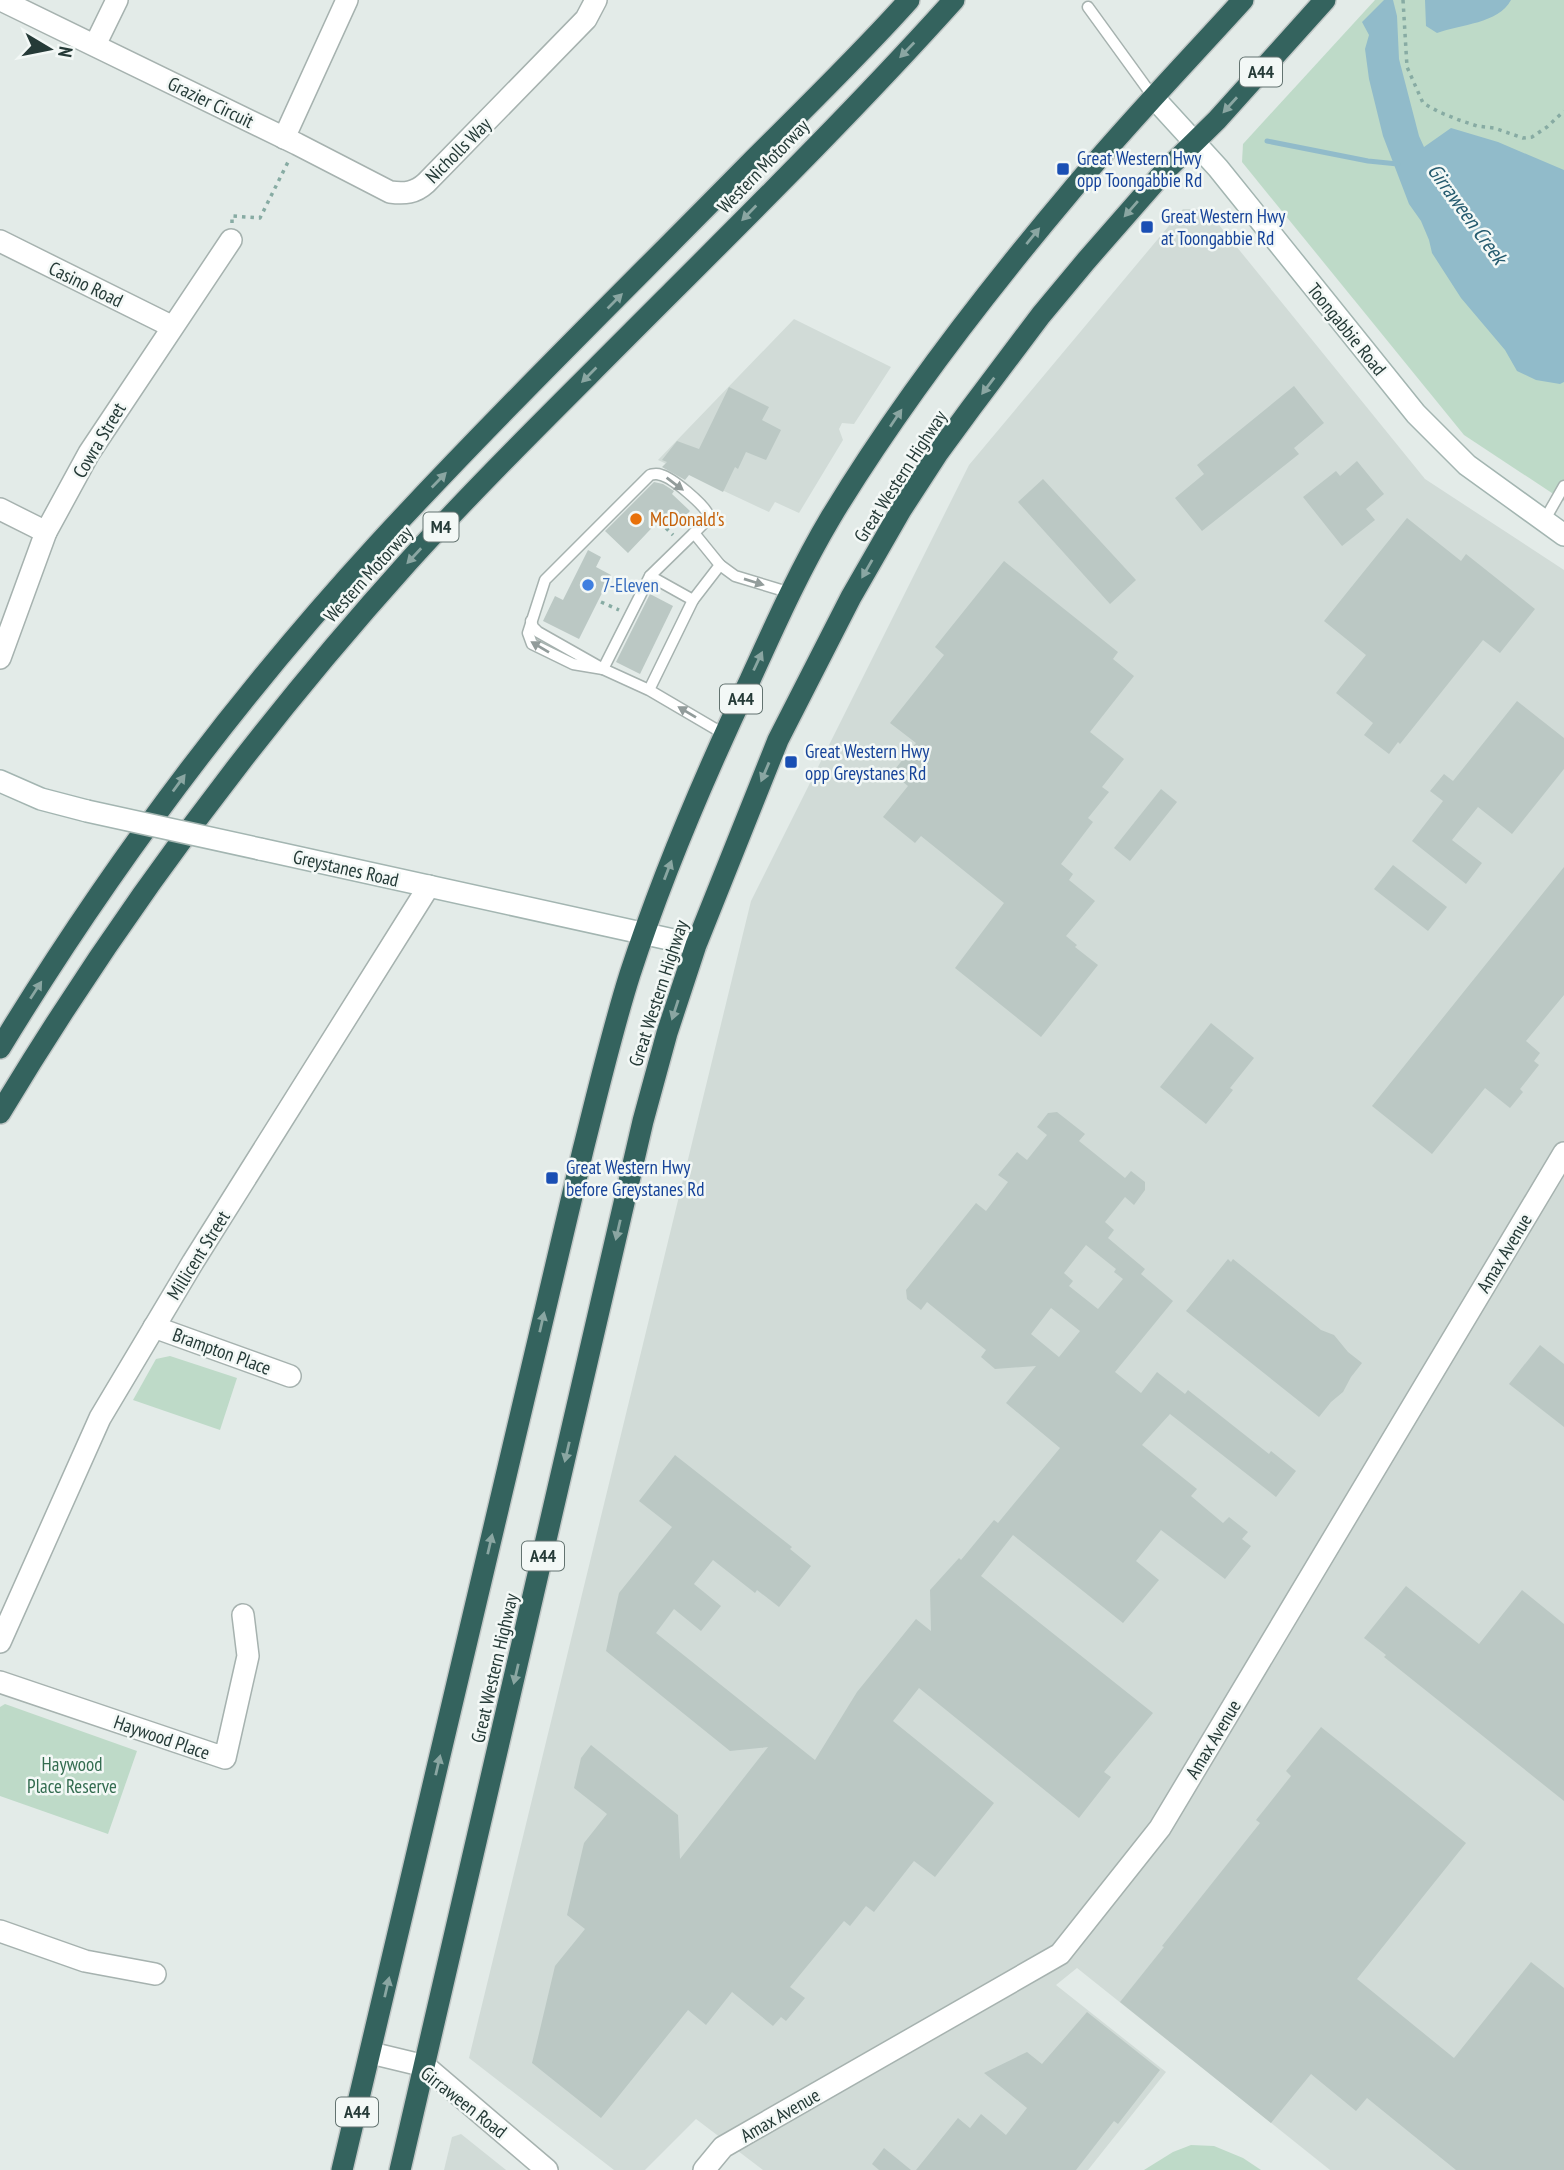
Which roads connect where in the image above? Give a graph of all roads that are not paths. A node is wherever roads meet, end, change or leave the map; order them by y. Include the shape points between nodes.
1 (1, 0) edge
2 (117, 0) edge
3 (347, 0) edge
4 (596, 0) edge
5 (909, 0) edge
6 (954, 0) edge
7 (1243, 0) edge
8 (1325, 0) edge
9 (1088, 7) dead end
10 (94, 45) junction
11 (1154, 98) junction
12 (291, 141) junction
13 (1194, 141) junction
14 (231, 240) road end
15 (0, 241) edge
16 (171, 327) junction
17 (1564, 486) edge
18 (0, 509) edge
19 (1544, 521) junction
20 (46, 532) junction
21 (694, 533) junction
22 (1564, 535) edge
23 (720, 565) junction
24 (650, 576) junction
25 (792, 593) junction
26 (693, 600) junction
27 (0, 658) edge
28 (603, 669) junction
29 (649, 690) junction
30 (724, 734) junction
31 (0, 781) edge
32 (429, 886) junction
33 (645, 934) junction
34 (696, 945) junction
35 (0, 1048) edge
36 (0, 1113) edge
37 (1564, 1153) edge
38 (154, 1327) junction
39 (290, 1376) dead end
40 (243, 1615) dead end
41 (0, 1642) edge
42 (0, 1682) edge
43 (0, 1931) edge
44 (155, 1974) dead end
45 (371, 2053) junction
46 (425, 2066) junction
47 (342, 2170) edge
48 (400, 2170) edge
49 (547, 2170) edge
50 (704, 2170) edge

1 - 10 street, Grazier Circuit
2 - 10 street
3 - 12 street
4 - 12 street, Nicholls Way via 586,19 417,191 390,192
35 -> 5 highway, Western Motorway / M4 via 135,843 232,715 328,601 452,466
6 -> 36 highway, Western Motorway / M4 via 490,475 344,635 206,806 103,952
7 - 11 highway, Great Western Highway / A44
8 -> 13 highway, Great Western Highway / A44
9 - 11 lane
10 - 12 street, Grazier Circuit
11 - 13 street, Toongabbie Road
25 -> 11 highway, Great Western Highway / A44 via 830,520 914,391 1002,274
13 - 19 street, Toongabbie Road via 1416,414 1467,465
13 -> 34 highway, Great Western Highway / A44 via 1041,315 901,510 778,740
14 - 16 street, Cowra Street
15 - 16 street, Casino Road
16 - 20 street, Cowra Street via 89,453
17 - 19 lane
18 - 20 street
19 - 22 street, Toongabbie Road
20 - 27 street, Cowra Street
21 - 23 lane
21 - 24 lane
28 -> 21 lane via 573,664 532,644 528,633 545,580 650,475 669,478 704,507 708,514
23 -> 25 lane via 735,576
23 - 26 lane
24 - 26 lane
24 - 28 lane
30 -> 25 highway, Great Western Highway / A44
26 - 29 lane
28 - 29 lane
30 -> 29 lane
33 -> 30 highway, Great Western Highway / A44
31 - 32 street, Greystanes Road, bridge via 41,799 87,811
32 - 33 street, Greystanes Road
32 - 38 street, Millicent Street
33 - 34 street, Greystanes Road
45 -> 33 highway, Great Western Highway / A44 via 583,1150 613,1030
34 -> 46 highway, Great Western Highway / A44 via 643,1121
37 - 50 street, Amax Avenue via 1160,1828 1060,1954 723,2147
38 - 39 street, Brampton Place
38 - 41 street, Millicent Street via 100,1418
40 - 42 street, Haywood Place via 248,1656 225,1758
43 - 44 street via 85,1961
45 - 46 street, Girraween Road
45 - 47 highway, Great Western Highway / A44
46 - 48 highway, Great Western Highway / A44
46 - 49 street, Girraween Road

